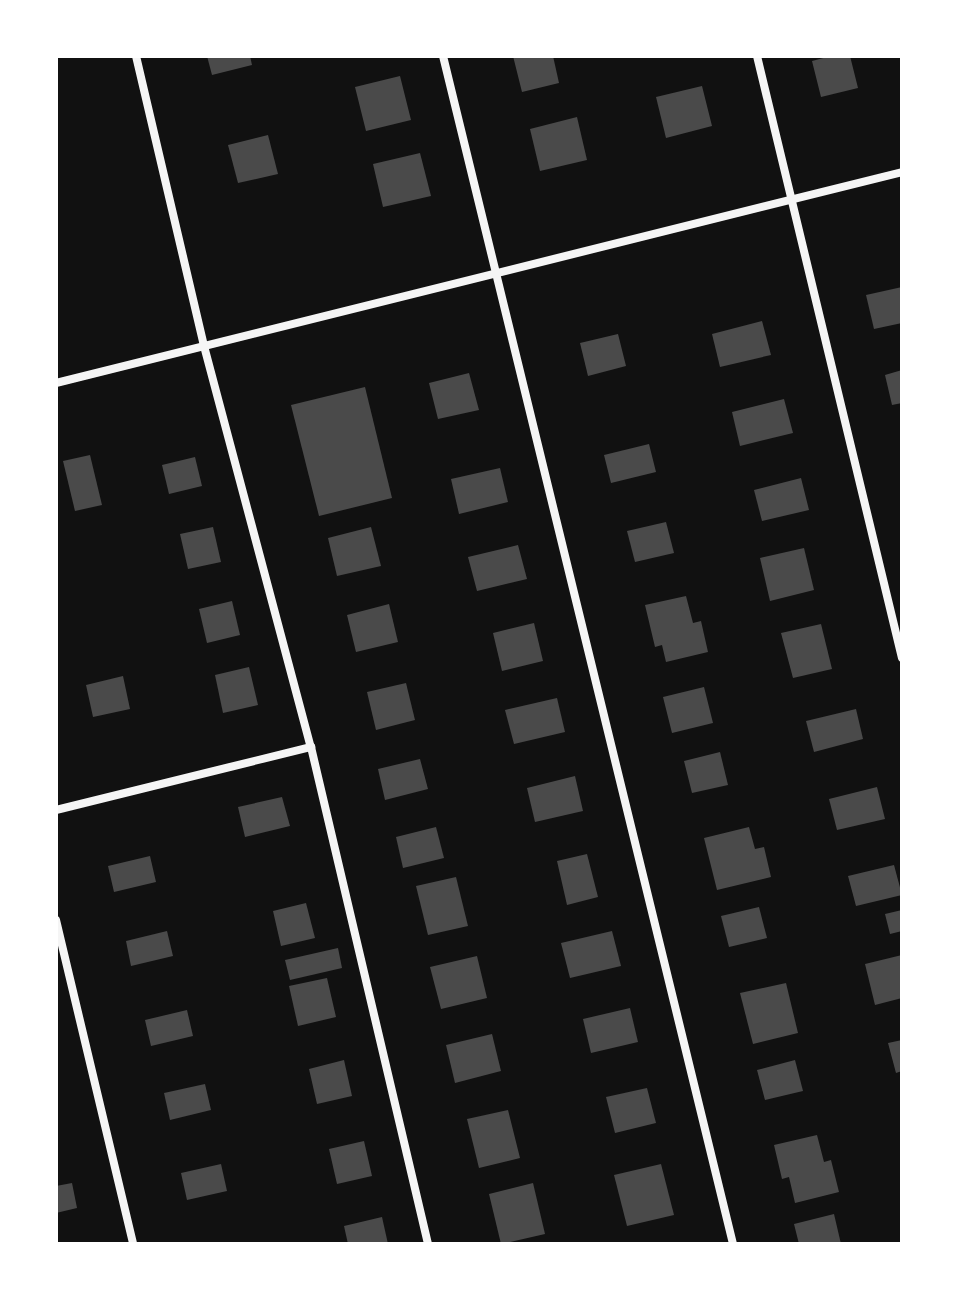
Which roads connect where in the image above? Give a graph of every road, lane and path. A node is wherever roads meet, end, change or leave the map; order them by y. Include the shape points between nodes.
1 (136, 56) edge
2 (443, 56) edge
3 (757, 56) edge
4 (902, 172) edge
5 (792, 200) junction
6 (495, 274) junction
7 (204, 346) junction
8 (56, 383) edge
9 (902, 658) edge
10 (311, 747) junction
11 (56, 810) edge
12 (56, 920) edge
13 (133, 1244) edge
14 (428, 1244) edge
15 (733, 1244) edge

1 - 7 street
2 - 6 street
3 - 5 street
4 - 5 street
5 - 6 street
5 - 9 street
6 - 7 street
6 - 15 street
7 - 8 street
7 - 10 street
10 - 11 street
10 - 14 street
12 - 13 street

